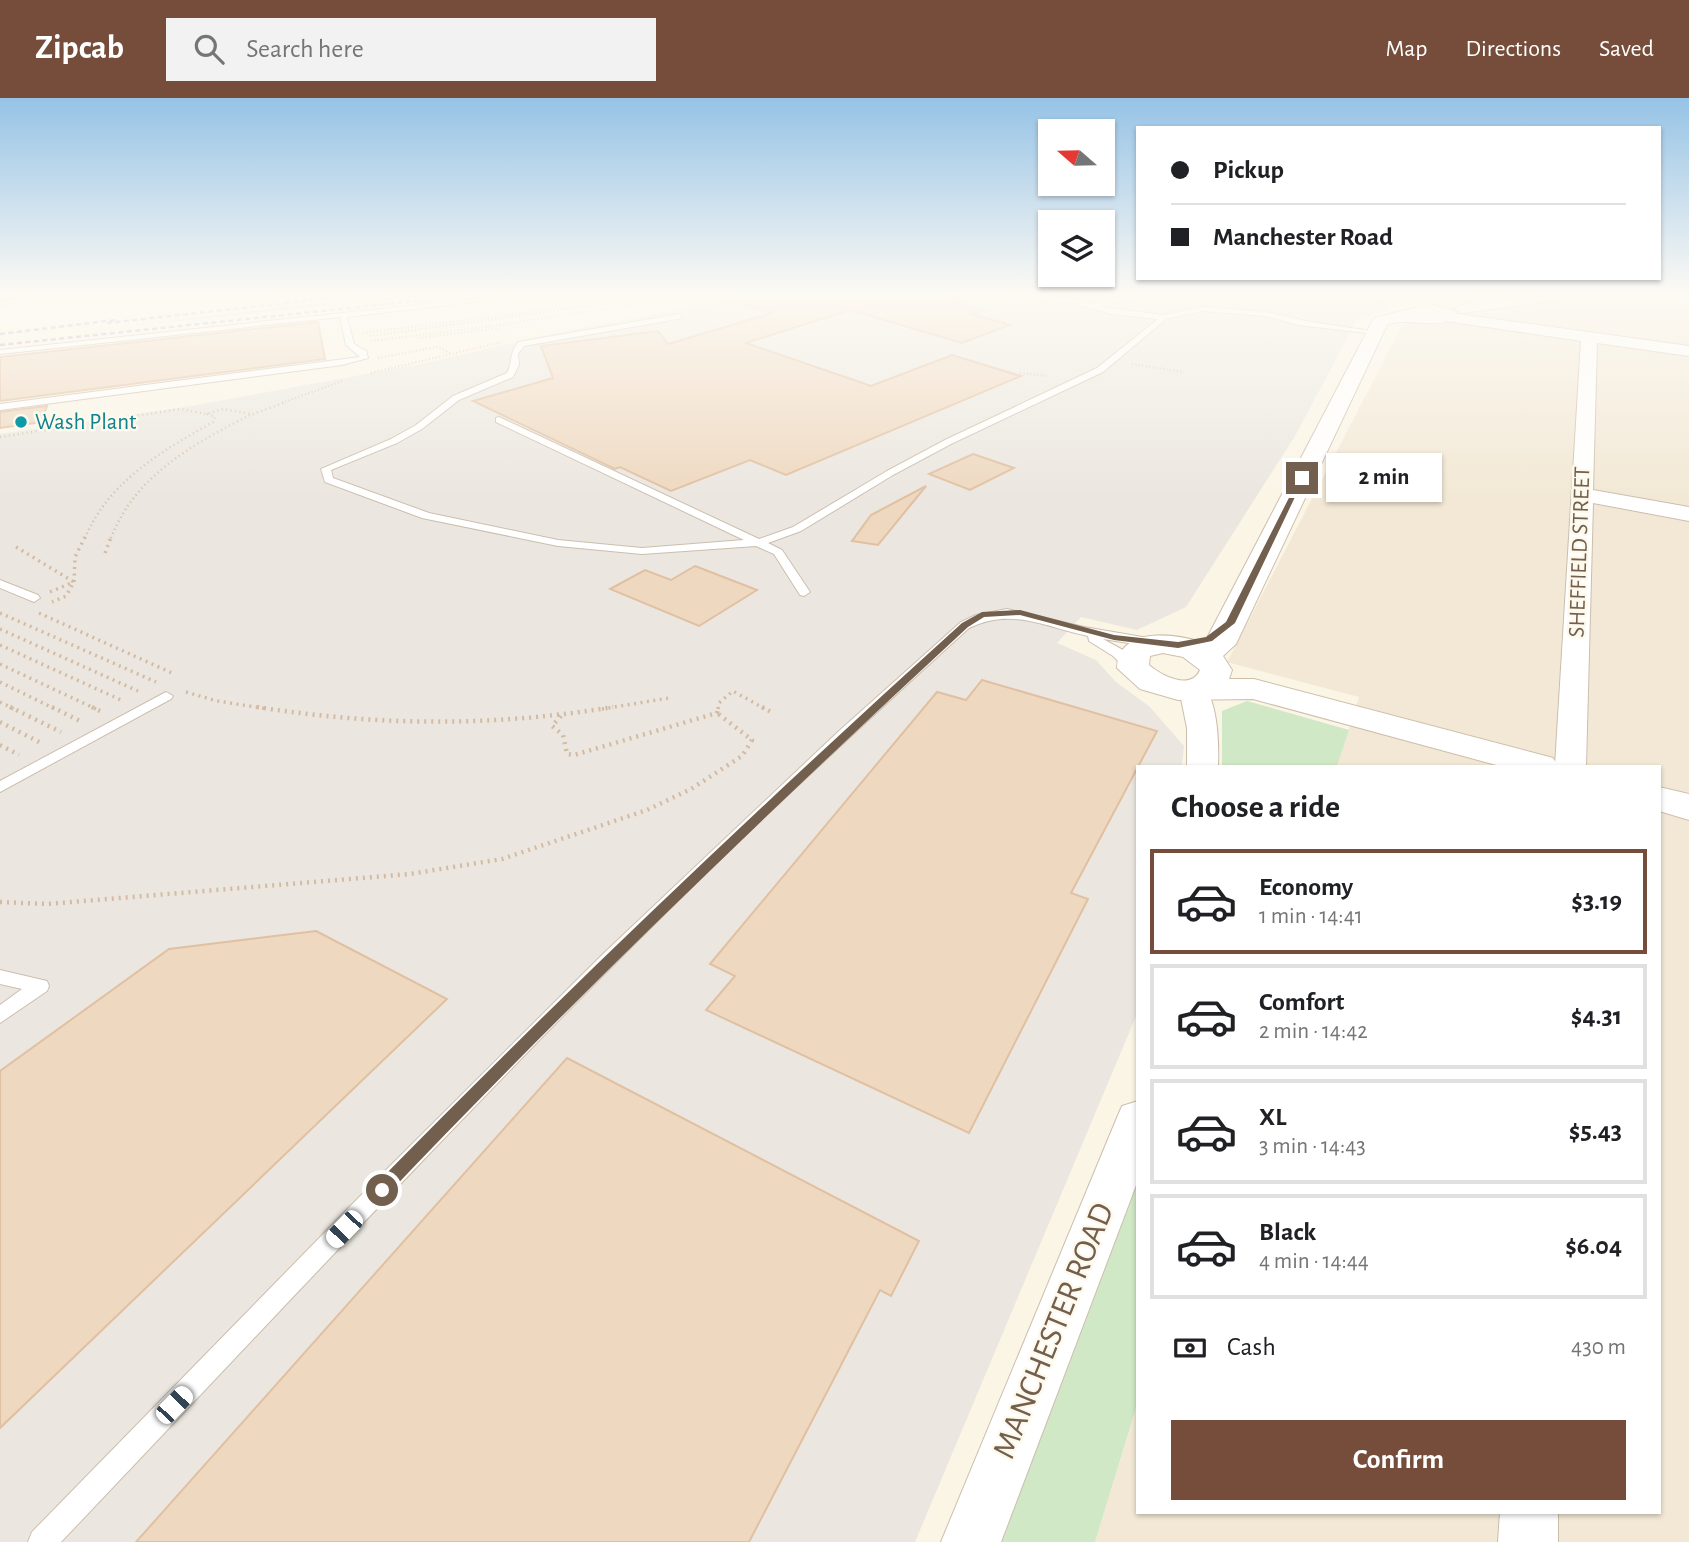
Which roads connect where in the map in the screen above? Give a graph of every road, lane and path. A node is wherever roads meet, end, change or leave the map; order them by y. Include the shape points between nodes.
1 (330, 363) edge
2 (516, 363) edge
3 (1108, 363) edge
4 (1134, 363) edge
5 (1358, 363) edge
6 (1588, 363) edge
7 (1183, 372) dead end
8 (0, 407) edge
9 (206, 414) dead end
10 (253, 414) dead end
11 (499, 420) dead end
12 (1582, 494) junction
13 (1689, 514) edge
14 (760, 542) junction
15 (16, 547) dead end
16 (105, 553) dead end
17 (74, 582) junction
18 (0, 584) edge
19 (804, 592) dead end
20 (34, 598) joint
21 (0, 613) edge
22 (0, 628) edge
23 (1069, 628) junction
24 (0, 645) edge
25 (0, 664) edge
26 (1191, 664) junction
27 (172, 673) dead end
28 (1145, 677) junction
29 (0, 682) edge
30 (138, 691) dead end
31 (172, 693) junction
32 (669, 698) dead end
33 (121, 700) dead end
34 (0, 702) edge
35 (100, 711) dead end
36 (771, 712) dead end
37 (717, 713) junction
38 (562, 716) junction
39 (0, 722) edge
40 (1202, 728) junction
41 (61, 732) dead end
42 (102, 732) junction
43 (41, 743) dead end
44 (0, 745) edge
45 (19, 755) dead end
46 (1203, 765) edge
47 (1536, 765) edge
48 (1571, 765) edge
49 (0, 788) edge
50 (1661, 800) edge
51 (1689, 807) edge
52 (0, 902) edge
53 (0, 977) edge
54 (0, 1015) edge
55 (1136, 1125) edge
56 (1529, 1514) edge
57 (42, 1542) edge
58 (971, 1542) edge
59 (1528, 1542) edge

1 - 8 lane
2 - 14 lane via 510,374 456,398 394,441 326,469 328,480 426,516 558,543 642,551
3 - 14 lane via 925,454 797,529
4 - 7 path
5 - 26 main road via 1220,644
6 - 12 street, SHEFFIELD STREET
9 - 17 path via 215,417 213,422 163,450 111,492 83,537 75,557
10 - 16 path via 206,437 155,474 124,508
11 - 14 lane
12 - 13 street
12 - 48 street, SHEFFIELD STREET
14 - 19 lane via 778,552
15 - 17 path
17 - 20 path
17 - 27 path via 66,596 34,610
18 - 20 lane
21 - 31 path
22 - 30 path
23 - 26 lane
23 - 28 lane via 1101,642
23 - 57 lane via 1001,612 982,615 951,637 751,821 495,1072
24 - 33 path
25 - 35 path
26 - 28 main road
26 - 28 main road via 1139,649 1133,655
26 - 40 street
26 - 47 main road via 1254,689
28 - 40 street via 1185,703
29 - 42 path
31 - 38 path via 391,723
31 - 42 lane
32 - 38 path
34 - 41 path
36 - 37 path via 733,691 719,704
37 - 38 path via 574,755 567,754 563,735 552,726
37 - 52 path via 752,740 742,756 648,810 502,859 396,875 47,904
39 - 43 path
40 - 46 street
42 - 49 lane
44 - 45 path
50 - 51 main road
53 - 54 lane via 40,986
55 - 58 street, MANCHESTER ROAD
56 - 59 street

